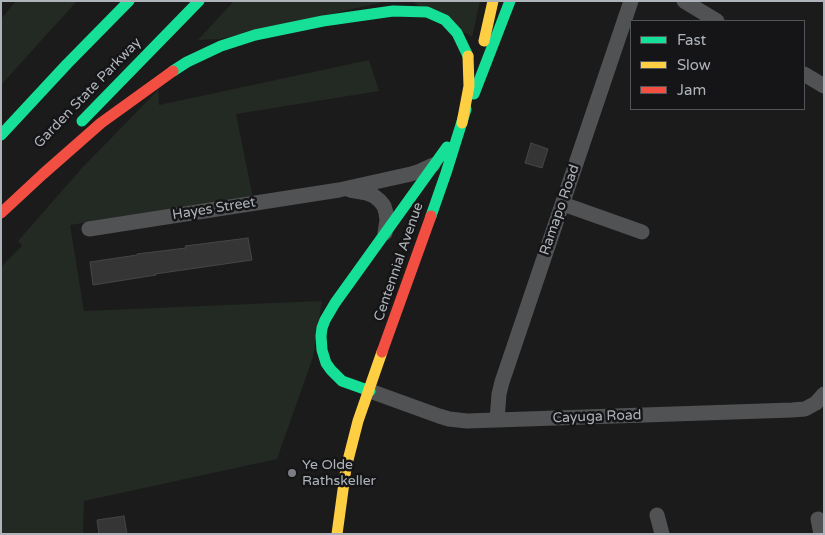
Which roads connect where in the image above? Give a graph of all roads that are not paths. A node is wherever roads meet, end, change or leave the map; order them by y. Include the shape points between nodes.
1 (124, 1) edge
2 (129, 1) edge
3 (198, 1) edge
4 (493, 1) edge
5 (510, 1) edge
6 (631, 1) edge
7 (684, 1) edge
8 (715, 20) edge
9 (67, 64) junction
10 (805, 75) edge
11 (824, 86) edge
12 (462, 123) junction
13 (76, 127) dead end
14 (1, 135) edge
15 (56, 148) dead end
16 (436, 164) junction
17 (339, 190) junction
18 (562, 204) junction
19 (1, 208) edge
20 (1, 213) edge
21 (89, 229) dead end
22 (642, 232) dead end
23 (384, 236) junction
24 (370, 391) junction
25 (824, 394) edge
26 (498, 420) junction
27 (657, 515) dead end
28 (337, 534) edge
29 (662, 534) edge

1 - 9 main road
2 - 9 main road
3 - 13 main road, Garden State Parkway
4 - 12 main road, Centennial Avenue
5 - 12 main road
6 - 18 street, Ramapo Road
7 - 8 street
9 - 14 main road
10 - 11 street
12 - 16 main road
12 - 20 main road via 469,86 469,59 458,33 445,20 427,12 393,11 287,28 221,46 171,72 101,123
12 - 24 main road, Centennial Avenue
15 - 19 main road, Garden State Parkway
16 - 17 street, Hayes Street via 412,174
16 - 23 main road
17 - 21 street, Hayes Street
17 - 23 street, Hayes Street via 367,193 380,201 386,213
18 - 22 street
18 - 26 street, Ramapo Road via 502,382
23 - 24 main road via 335,303 325,320 321,336 323,356 330,370 342,381
24 - 26 street, Cayuga Road via 449,419
24 - 28 main road, Centennial Avenue via 349,453
25 - 26 street, Cayuga Road via 816,403 792,410
27 - 29 street

